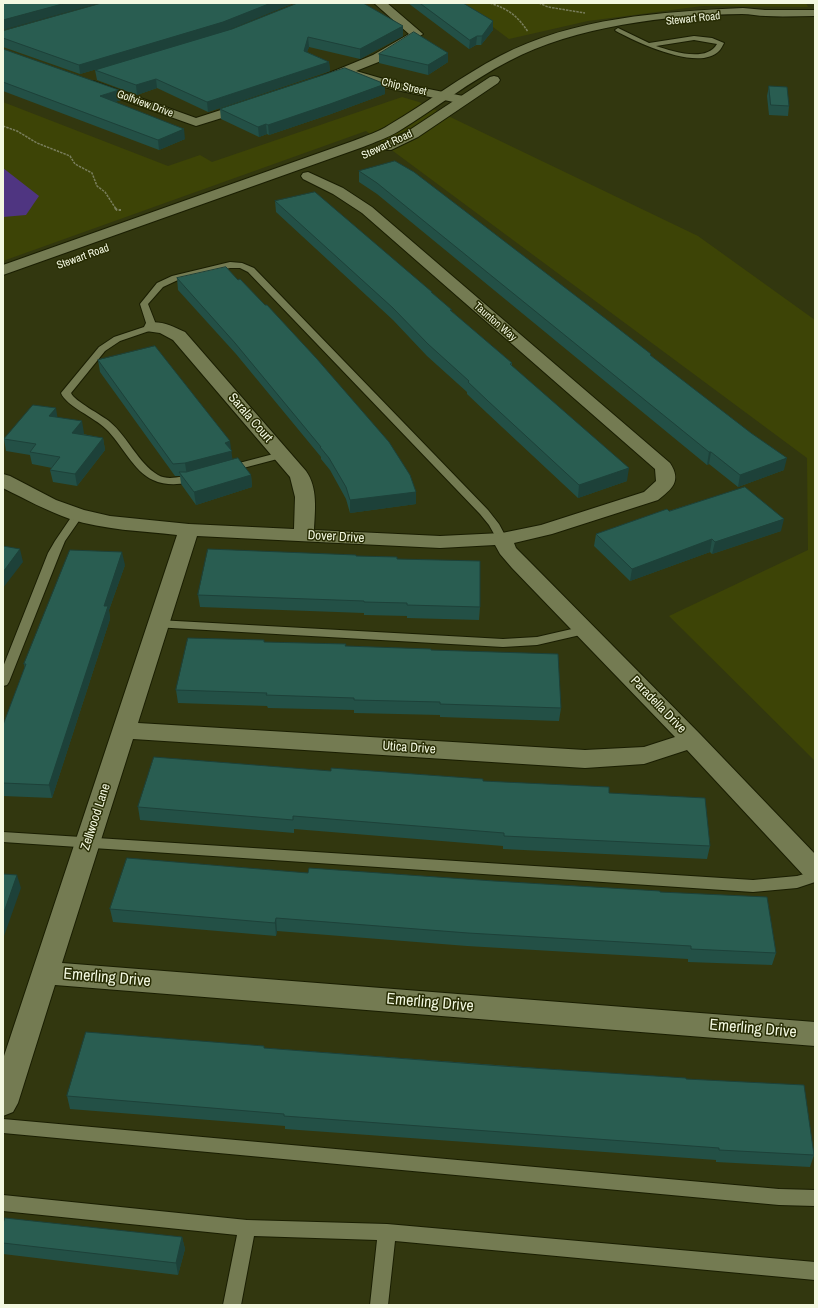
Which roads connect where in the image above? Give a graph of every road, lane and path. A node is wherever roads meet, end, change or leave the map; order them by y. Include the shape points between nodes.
1 (380, 3) edge
2 (490, 3) edge
3 (538, 3) edge
4 (765, 13) junction
5 (815, 13) edge
6 (588, 14) dead end
7 (618, 30) junction
8 (530, 33) dead end
9 (648, 45) junction
10 (359, 66) junction
11 (345, 72) junction
12 (95, 76) edge
13 (309, 85) edge
14 (453, 88) junction
15 (476, 92) junction
16 (441, 95) junction
17 (264, 100) edge
18 (463, 100) junction
19 (3, 126) edge
20 (373, 153) dead end
21 (308, 176) dead end
22 (95, 178) dead end
23 (3, 270) edge
24 (152, 326) junction
25 (281, 454) junction
26 (3, 480) edge
27 (666, 482) joint
28 (78, 515) junction
29 (189, 530) junction
30 (303, 536) junction
31 (502, 539) junction
32 (158, 624) junction
33 (585, 630) junction
34 (3, 682) edge
35 (124, 730) junction
36 (692, 740) junction
37 (3, 837) edge
38 (87, 843) junction
39 (815, 871) edge
40 (815, 876) edge
41 (45, 973) junction
42 (815, 1034) edge
43 (3, 1103) edge
44 (3, 1126) edge
45 (815, 1198) edge
46 (3, 1203) edge
47 (247, 1228) junction
48 (387, 1232) junction
49 (815, 1271) edge
50 (232, 1305) edge
51 (379, 1305) edge

1 - 10 street via 417,34
2 - 8 path via 519,17
3 - 6 path
4 - 5 street, Stewart Road
4 - 7 street, Stewart Road via 677,20
4 - 14 street, Stewart Road via 743,11 671,15 594,28 522,50
7 - 9 lane
7 - 15 street, Stewart Road via 570,43 536,56
9 - 9 lane via 678,54 701,56 716,52 721,43 699,38
10 - 11 street
10 - 14 street, Chip Street
11 - 13 street
11 - 16 street, Chip Street
12 - 17 street, Golfview Drive via 80,80 196,122
14 - 15 street, Chip Street
14 - 16 street, Stewart Road
15 - 18 street, Stewart Road
16 - 18 street, Chip Street
16 - 23 street, Stewart Road via 392,129 358,144
18 - 20 street, Stewart Road via 413,134
19 - 22 path via 70,156 75,164
21 - 27 street, Taunton Way via 344,194 373,216 664,467 667,474
24 - 25 street, Sarala Court via 164,328 179,336
24 - 25 lane via 109,343 66,393 68,398 105,422 146,473 164,481 187,480
24 - 31 lane via 144,304 160,285 230,265 251,270 484,512
25 - 30 street, Sarala Court via 303,483 306,501
26 - 28 street, Dover Drive via 49,504
27 - 31 street, Dover Drive via 651,496 545,530
28 - 29 street, Dover Drive via 110,522
28 - 34 lane via 54,552
29 - 30 street, Dover Drive
29 - 32 street, Zellwood Lane
30 - 31 street, Dover Drive via 440,542
31 - 33 street, Paradella Drive via 515,559
32 - 33 lane via 503,642 537,640
32 - 35 street, Zellwood Lane
33 - 36 street, Paradella Drive
35 - 36 street, Utica Drive via 585,759 644,755
35 - 38 street, Zellwood Lane
36 - 39 street, Paradella Drive
37 - 38 lane
38 - 40 lane via 753,886 797,882
38 - 41 street, Zellwood Lane
41 - 42 street, Emerling Drive
41 - 43 street, Zellwood Lane
44 - 45 lane
46 - 47 lane
47 - 48 lane
47 - 50 lane
48 - 49 lane
48 - 51 lane

